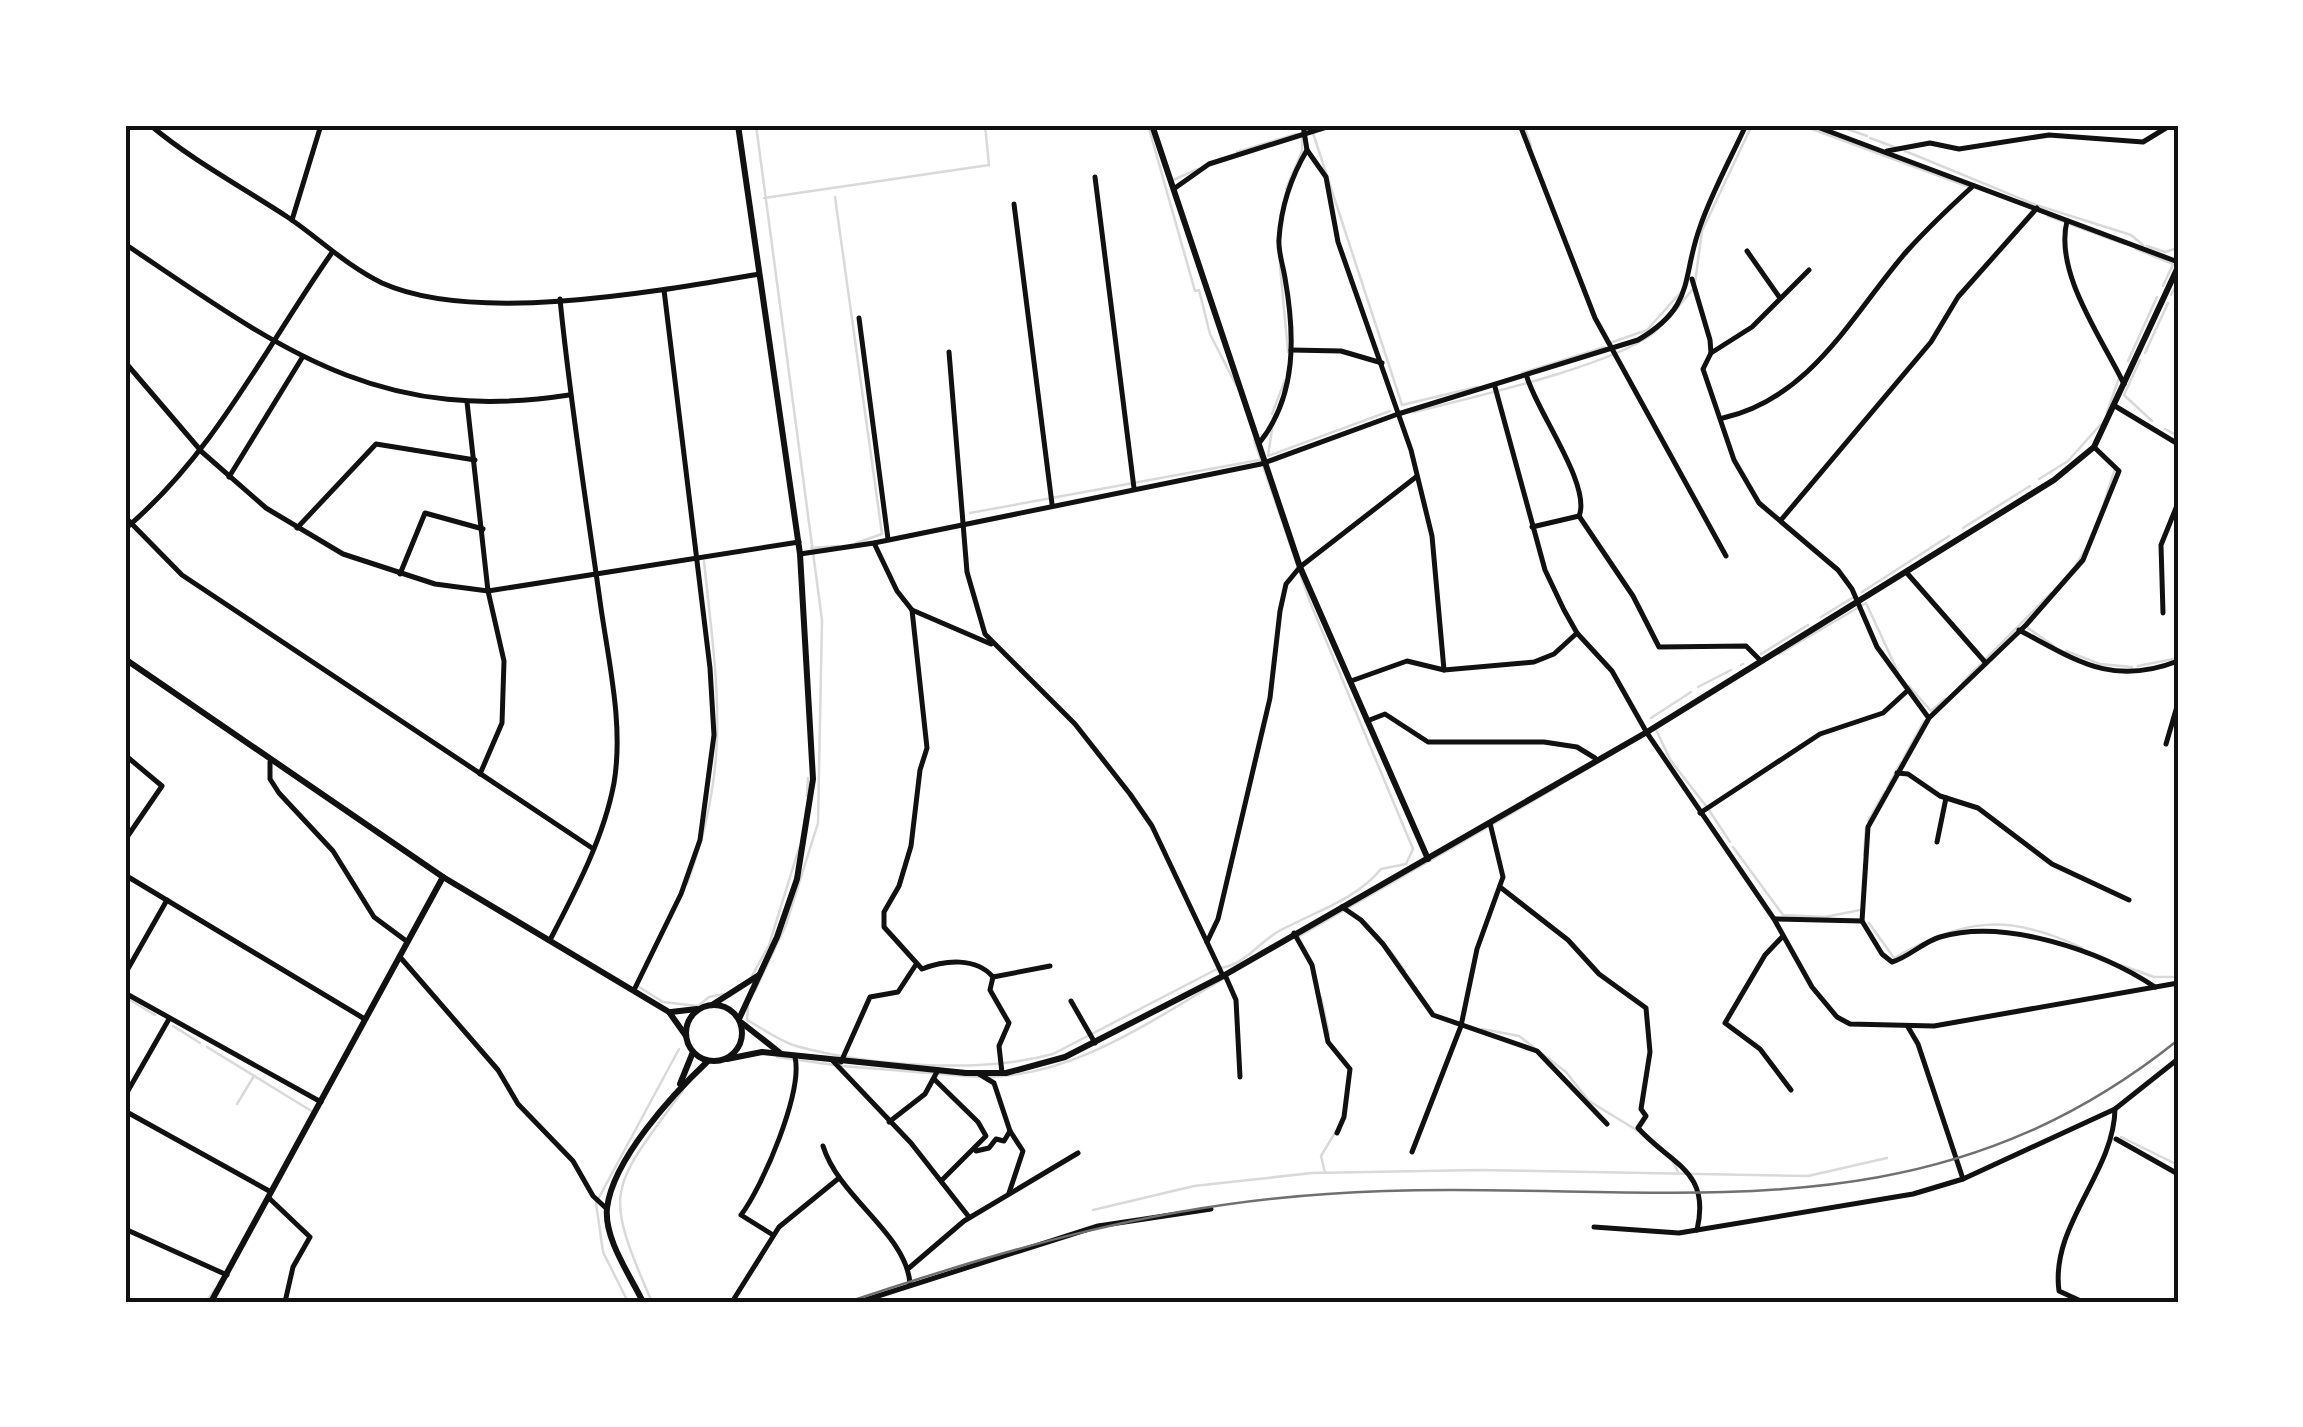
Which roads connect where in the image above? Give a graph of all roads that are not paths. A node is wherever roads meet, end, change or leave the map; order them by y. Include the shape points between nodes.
1 (150, 125) edge
2 (321, 125) edge
3 (738, 125) edge
4 (1152, 125) edge
5 (1304, 125) edge
6 (1333, 125) edge
7 (1520, 125) edge
8 (1746, 125) edge
9 (1812, 125) edge
10 (2170, 125) edge
11 (1306, 134) junction
12 (1307, 150) junction
13 (1884, 151) junction
14 (1096, 177) dead end
15 (1973, 186) junction
16 (1175, 188) junction
17 (1014, 204) dead end
18 (2037, 208) junction
19 (292, 220) junction
20 (2067, 221) junction
21 (125, 244) edge
22 (1747, 251) dead end
23 (331, 254) junction
24 (2178, 265) edge
25 (1809, 270) dead end
26 (759, 274) junction
27 (1691, 276) junction
28 (664, 290) junction
29 (1780, 298) junction
30 (560, 300) junction
31 (860, 318) dead end
32 (270, 342) junction
33 (1291, 350) junction
34 (1611, 351) junction
35 (948, 352) dead end
36 (1710, 353) junction
37 (302, 358) junction
38 (125, 362) edge
39 (1382, 363) junction
40 (1527, 376) junction
41 (2124, 384) junction
42 (1495, 386) junction
43 (569, 395) junction
44 (468, 402) junction
45 (2115, 406) junction
46 (1398, 414) junction
47 (1724, 418) junction
48 (1260, 442) junction
49 (2178, 444) edge
50 (2094, 447) junction
51 (202, 452) junction
52 (475, 460) junction
53 (1266, 463) junction
54 (1417, 476) junction
55 (230, 477) junction
56 (1134, 488) junction
57 (2178, 503) edge
58 (1052, 504) junction
59 (125, 516) edge
60 (1579, 516) junction
61 (1781, 520) junction
62 (964, 522) junction
63 (128, 526) edge
64 (1532, 527) junction
65 (296, 528) junction
66 (483, 530) junction
67 (888, 539) junction
68 (799, 542) junction
69 (874, 543) junction
70 (800, 554) junction
71 (1726, 556) dead end
72 (698, 559) junction
73 (1300, 567) junction
74 (596, 572) junction
75 (1906, 572) junction
76 (400, 574) junction
77 (488, 590) junction
78 (1857, 603) junction
79 (912, 610) junction
80 (2163, 612) dead end
81 (2018, 630) junction
82 (1577, 633) junction
83 (991, 644) junction
84 (125, 659) edge
85 (1761, 662) junction
86 (1985, 662) junction
87 (2177, 663) edge
88 (1444, 670) junction
89 (1350, 682) junction
90 (1906, 692) junction
91 (2178, 703) edge
92 (1929, 718) junction
93 (1366, 721) junction
94 (1647, 732) junction
95 (2166, 744) dead end
96 (125, 755) edge
97 (1595, 758) junction
98 (270, 762) junction
99 (1897, 773) junction
100 (480, 774) junction
101 (1946, 798) junction
102 (1700, 813) junction
103 (1490, 822) junction
104 (125, 840) edge
105 (1937, 842) dead end
106 (592, 848) junction
107 (1428, 859) junction
108 (125, 875) edge
109 (443, 876) junction
110 (1500, 888) junction
111 (168, 900) junction
112 (2129, 900) dead end
113 (1342, 908) junction
114 (1774, 919) junction
115 (1862, 921) junction
116 (1294, 933) junction
117 (1783, 936) junction
118 (551, 938) junction
119 (405, 940) junction
120 (1207, 942) junction
121 (398, 955) junction
122 (915, 966) junction
123 (1050, 966) dead end
124 (125, 974) edge
125 (760, 974) junction
126 (1224, 975) junction
127 (993, 977) junction
128 (2178, 982) edge
129 (2156, 987) junction
130 (634, 990) junction
131 (125, 993) edge
132 (1071, 1001) dead end
133 (712, 1004) junction
134 (701, 1008) junction
135 (670, 1012) junction
136 (363, 1018) junction
137 (169, 1020) junction
138 (739, 1020) junction
139 (1461, 1026) junction
140 (1907, 1026) junction
141 (686, 1036) junction
142 (1096, 1043) junction
143 (693, 1052) junction
144 (780, 1053) junction
145 (796, 1057) junction
146 (726, 1058) junction
147 (2178, 1058) edge
148 (708, 1061) junction
149 (837, 1062) junction
150 (938, 1070) junction
151 (1002, 1072) junction
152 (976, 1073) junction
153 (1240, 1077) dead end
154 (934, 1079) junction
155 (678, 1090) junction
156 (1790, 1090) dead end
157 (125, 1096) edge
158 (321, 1102) junction
159 (2115, 1110) junction
160 (125, 1111) edge
161 (889, 1122) junction
162 (1606, 1124) dead end
163 (1010, 1131) junction
164 (1337, 1133) dead end
165 (2114, 1138) junction
166 (823, 1146) dead end
167 (976, 1151) junction
168 (1412, 1152) dead end
169 (1078, 1153) dead end
170 (2178, 1174) edge
171 (839, 1178) junction
172 (1963, 1179) junction
173 (941, 1182) junction
174 (1009, 1193) junction
175 (272, 1196) junction
176 (607, 1209) junction
177 (1211, 1209) dead end
178 (968, 1218) junction
179 (1594, 1227) dead end
180 (125, 1229) edge
181 (1697, 1231) junction
182 (773, 1235) junction
183 (910, 1268) junction
184 (227, 1275) junction
185 (910, 1284) junction
186 (871, 1300) edge
187 (211, 1302) edge
188 (285, 1302) edge
189 (643, 1302) edge
190 (732, 1302) edge
191 (859, 1302) edge
192 (2083, 1302) edge

1 - 19 street
2 - 19 street
3 - 26 street
4 - 16 street
5 - 11 street
6 - 11 street
7 - 34 street
8 - 27 street via 1701,224
9 - 13 street
10 - 13 street via 2143,142 2049,135 1959,149 1930,143
11 - 12 street
11 - 16 street via 1210,164
12 - 33 street via 1292,179 1278,244
12 - 39 street via 1326,177 1338,242
13 - 15 street
14 - 56 street
15 - 18 street
15 - 47 street via 1906,252 1829,352 1784,391
16 - 48 street
17 - 58 street
18 - 20 street
18 - 61 street
19 - 23 street
20 - 24 street
20 - 41 street via 2066,260
21 - 32 street
22 - 29 street
23 - 30 street via 384,284 430,296
23 - 32 street
24 - 41 street
25 - 29 street
26 - 28 street
26 - 68 street
27 - 34 street via 1677,306 1651,332
27 - 36 street
28 - 30 street
28 - 72 street
29 - 36 street via 1736,340
30 - 43 street
31 - 67 street
32 - 37 street
32 - 51 street
33 - 39 street via 1342,351
33 - 48 street via 1278,420
34 - 40 street
34 - 71 street
35 - 62 street
36 - 47 street via 1703,370
37 - 44 street via 380,389
37 - 55 street
38 - 51 street
39 - 46 street
40 - 42 street
40 - 60 street via 1581,499
41 - 45 street
42 - 46 street
42 - 64 street
43 - 44 street
43 - 74 street
44 - 52 street
45 - 49 street
45 - 50 street
46 - 53 street
46 - 54 street
47 - 61 street via 1742,476 1758,502
48 - 53 street
50 - 75 street via 2054,480
50 - 81 street via 2119,471 2100,524 2083,560
51 - 55 street
51 - 63 street
52 - 65 street via 381,444
52 - 66 street
53 - 56 street
53 - 73 street
54 - 73 street
54 - 88 street via 1432,536
55 - 65 street
56 - 58 street
57 - 80 street via 2161,545
58 - 62 street
59 - 63 street
60 - 64 street
60 - 85 street via 1659,647 1746,646
61 - 78 street via 1838,570
62 - 67 street
62 - 83 street via 968,572
63 - 100 street via 182,575
64 - 82 street
65 - 76 street
66 - 76 street via 425,513
66 - 77 street
67 - 69 street
68 - 70 street
68 - 72 street
69 - 70 street
69 - 79 street
70 - 125 street via 813,779 798,879
72 - 74 street
72 - 130 street via 714,703 707,813 681,894
73 - 89 street
73 - 120 street via 1286,584 1270,698
74 - 77 street
74 - 106 street via 616,755 614,784
75 - 78 street
75 - 86 street
76 - 77 street
77 - 100 street via 504,660 505,706
78 - 85 street
78 - 90 street
79 - 83 street
79 - 122 street via 928,748 911,846 884,928
81 - 86 street
81 - 87 street via 2098,670 2156,670
82 - 88 street via 1544,659
82 - 94 street via 1612,671
83 - 120 street via 1075,724 1130,794
84 - 98 street
85 - 94 street
86 - 92 street
88 - 89 street via 1408,661
89 - 93 street
90 - 92 street
90 - 102 street via 1882,714 1820,734
91 - 95 street
92 - 99 street
93 - 97 street via 1384,714 1428,742 1544,742 1577,747
93 - 107 street
94 - 97 street
94 - 102 street
96 - 104 street via 162,786
97 - 103 street
98 - 109 street
98 - 119 street via 279,793 333,851 374,917
99 - 101 street
99 - 115 street via 1868,826
100 - 106 street
101 - 105 street
101 - 112 street via 1978,808 2052,864
102 - 114 street
103 - 107 street
103 - 110 street via 1503,864
106 - 118 street
107 - 113 street
108 - 111 street
109 - 118 street
109 - 119 street
110 - 139 street via 1477,948
110 - 181 street via 1646,1008 1650,1052 1640,1111 1646,1118 1638,1128 1693,1176 1701,1210
111 - 124 street
111 - 136 street
113 - 116 street
113 - 139 street via 1383,944 1427,1010
114 - 115 street
114 - 117 street
115 - 129 street via 1892,962 1930,940 1972,930 2061,944
116 - 126 street
116 - 164 street via 1312,964 1328,1042 1350,1068
117 - 140 street via 1812,987 1843,1021
117 - 156 street via 1725,1023 1760,1048
118 - 130 street
119 - 121 street
120 - 126 street
121 - 136 street
121 - 176 street
122 - 127 street via 960,961
122 - 149 street via 898,992 870,997
123 - 127 street
125 - 133 street
125 - 138 street
126 - 142 street
126 - 153 street via 1236,1000
127 - 151 street via 990,990 1009,1024 999,1046
128 - 129 street
129 - 140 street via 1964,1023
130 - 135 street
131 - 137 street
132 - 142 street
133 - 134 street
133 - 138 street
134 - 135 street
134 - 141 street
135 - 141 street
136 - 158 street
137 - 157 street
137 - 158 street
138 - 144 street
138 - 146 street via 741,1042
139 - 162 street via 1536,1051
139 - 168 street
140 - 172 street
141 - 143 street
142 - 151 street via 1042,1066
143 - 148 street
143 - 155 street
144 - 145 street
144 - 146 street
145 - 149 street
145 - 182 street via 792,1097 770,1168 741,1216
146 - 148 street
147 - 159 street
148 - 155 street
149 - 150 street
149 - 161 street
150 - 152 street
150 - 154 street
151 - 152 street
152 - 163 street via 994,1083
154 - 161 street
154 - 167 street via 982,1128 986,1136
155 - 176 street via 625,1162
158 - 175 street
159 - 165 street
159 - 172 street
160 - 175 street
161 - 173 street
163 - 167 street via 1004,1141
163 - 174 street via 1023,1150
165 - 170 street
165 - 192 street via 2060,1260 2059,1290
166 - 171 street
167 - 173 street
169 - 174 street
171 - 182 street
171 - 183 street
172 - 181 street
173 - 178 street
174 - 178 street
175 - 184 street
175 - 188 street via 310,1236
176 - 189 street via 611,1234
177 - 185 street via 1098,1226
178 - 183 street
179 - 181 street
180 - 184 street
182 - 190 street
183 - 185 street
184 - 187 street
185 - 186 street
186 - 191 street

